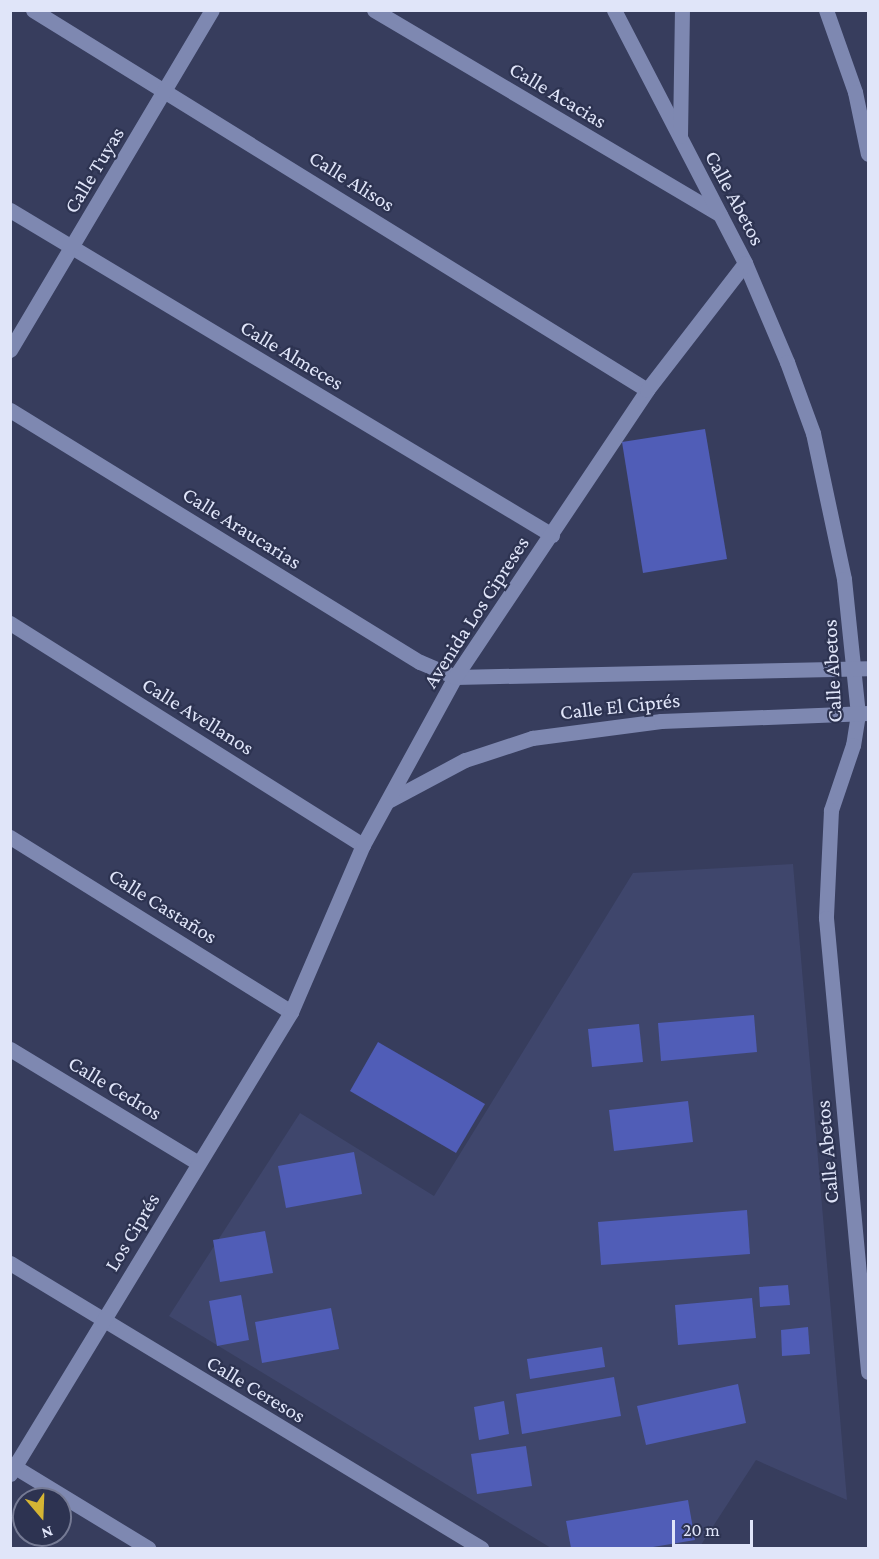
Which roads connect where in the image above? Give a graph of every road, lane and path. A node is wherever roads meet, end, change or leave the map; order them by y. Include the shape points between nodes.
1 (33, 10) edge
2 (212, 10) edge
3 (374, 10) edge
4 (614, 10) edge
5 (682, 10) edge
6 (826, 10) edge
7 (166, 90) junction
8 (862, 91) edge
9 (680, 140) junction
10 (868, 154) edge
11 (10, 210) edge
12 (720, 215) junction
13 (72, 248) junction
14 (745, 263) junction
15 (10, 351) edge
16 (647, 390) junction
17 (10, 410) edge
18 (552, 535) junction
19 (10, 623) edge
20 (862, 668) edge
21 (455, 677) junction
22 (863, 713) edge
23 (390, 800) junction
24 (10, 837) edge
25 (363, 845) junction
26 (291, 1012) junction
27 (10, 1049) edge
28 (198, 1163) junction
29 (10, 1263) edge
30 (103, 1321) junction
31 (868, 1372) edge
32 (12, 1468) edge
33 (148, 1548) edge
34 (481, 1548) edge

1 - 7 street, Calle Alisos
2 - 7 street, Calle Tuyas
3 - 12 street, Calle Acacias
4 - 9 street, Calle Abetos
5 - 9 street
6 - 8 street
7 - 13 street, Calle Tuyas
7 - 16 street, Calle Alisos
8 - 10 street
9 - 12 street, Calle Abetos
11 - 13 street, Calle Almeces
12 - 14 street, Calle Abetos
13 - 15 street, Calle Tuyas
13 - 18 street, Calle Almeces
14 - 16 street, Avenida Los Cipreses
14 - 20 street, Calle Abetos via 813,433
16 - 18 street, Avenida Los Cipreses
17 - 21 street, Calle Araucarias via 420,662
18 - 21 street, Avenida Los Cipreses
19 - 25 street, Calle Avellanos
20 - 21 street, Calle El Ciprés
20 - 22 street, Calle Abetos
21 - 23 street, Avenida Los Cipreses
22 - 23 street, Calle El Ciprés via 661,721 531,738 465,760
22 - 31 street, Calle Abetos via 831,810 826,918
23 - 25 street, Avenida Los Cipreses
24 - 26 street, Calle Castaños
25 - 26 street, Avenida Los Cipreses
26 - 28 street, Los Ciprés
27 - 28 street, Calle Cedros
28 - 30 street, Los Ciprés
29 - 30 street, Calle Ceresos
30 - 32 street, Los Ciprés
30 - 34 street, Calle Ceresos
32 - 33 street

